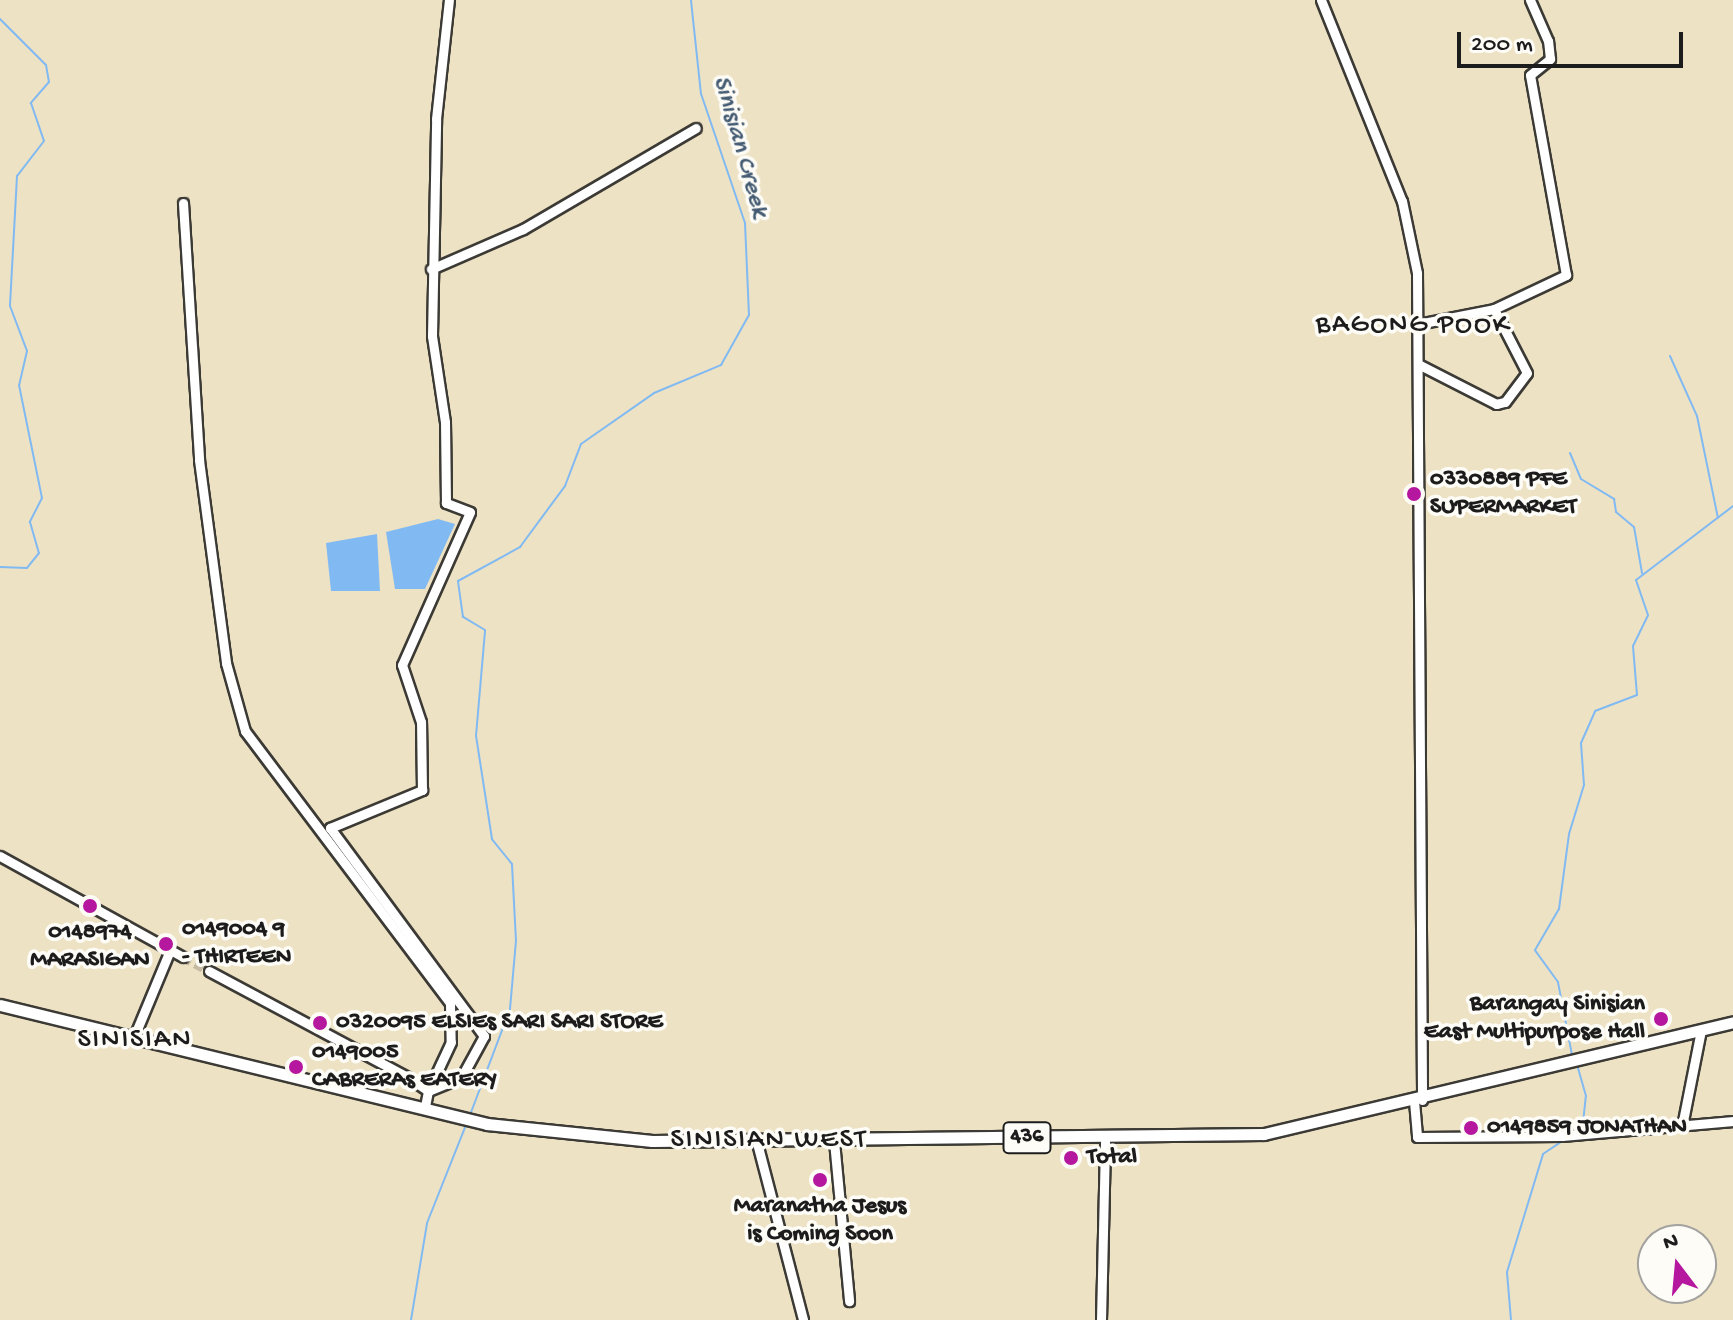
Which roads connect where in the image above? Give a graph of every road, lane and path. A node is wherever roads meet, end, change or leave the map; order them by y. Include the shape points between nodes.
1 (449, 0) edge
2 (1321, 0) edge
3 (1530, 0) edge
4 (696, 128) dead end
5 (183, 203) dead end
6 (431, 269) junction
7 (1494, 309) junction
8 (1418, 324) junction
9 (1418, 364) junction
10 (0, 856) edge
11 (170, 950) junction
12 (183, 957) tunnel mouth
13 (209, 971) tunnel mouth
14 (0, 1005) edge
15 (1733, 1022) edge
16 (1701, 1030) junction
17 (133, 1039) junction
18 (428, 1091) junction
19 (1418, 1100) junction
20 (425, 1107) junction
21 (1733, 1121) edge
22 (1682, 1126) junction
23 (1105, 1137) junction
24 (756, 1139) junction
25 (834, 1141) junction
26 (849, 1301) dead end
27 (803, 1320) edge
28 (1101, 1320) edge

1 - 6 street
2 - 8 street via 1402,201 1417,273
3 - 7 street via 1549,50 1550,59 1530,75 1566,275
4 - 6 street via 523,229
5 - 18 street via 199,460 226,663 245,731 450,1003 451,1042
6 - 18 street via 446,503 470,512 402,665 421,722 422,790 330,828 484,1036 461,1078
7 - 8 street
7 - 9 street via 1527,373 1505,402 1496,404
8 - 9 street
9 - 19 street
10 - 11 street
11 - 12 street
11 - 17 street
13 - 18 street
14 - 17 main road, 436
15 - 16 main road, 436
16 - 19 main road, 436
16 - 22 street
17 - 20 main road, 436
18 - 20 street
19 - 22 street via 1417,1137 1562,1136
19 - 23 main road, 436 via 1264,1134
20 - 24 main road, 436 via 487,1124 580,1138
21 - 22 street
23 - 25 main road, 436
23 - 28 street
24 - 25 main road, 436
24 - 27 street
25 - 26 street

